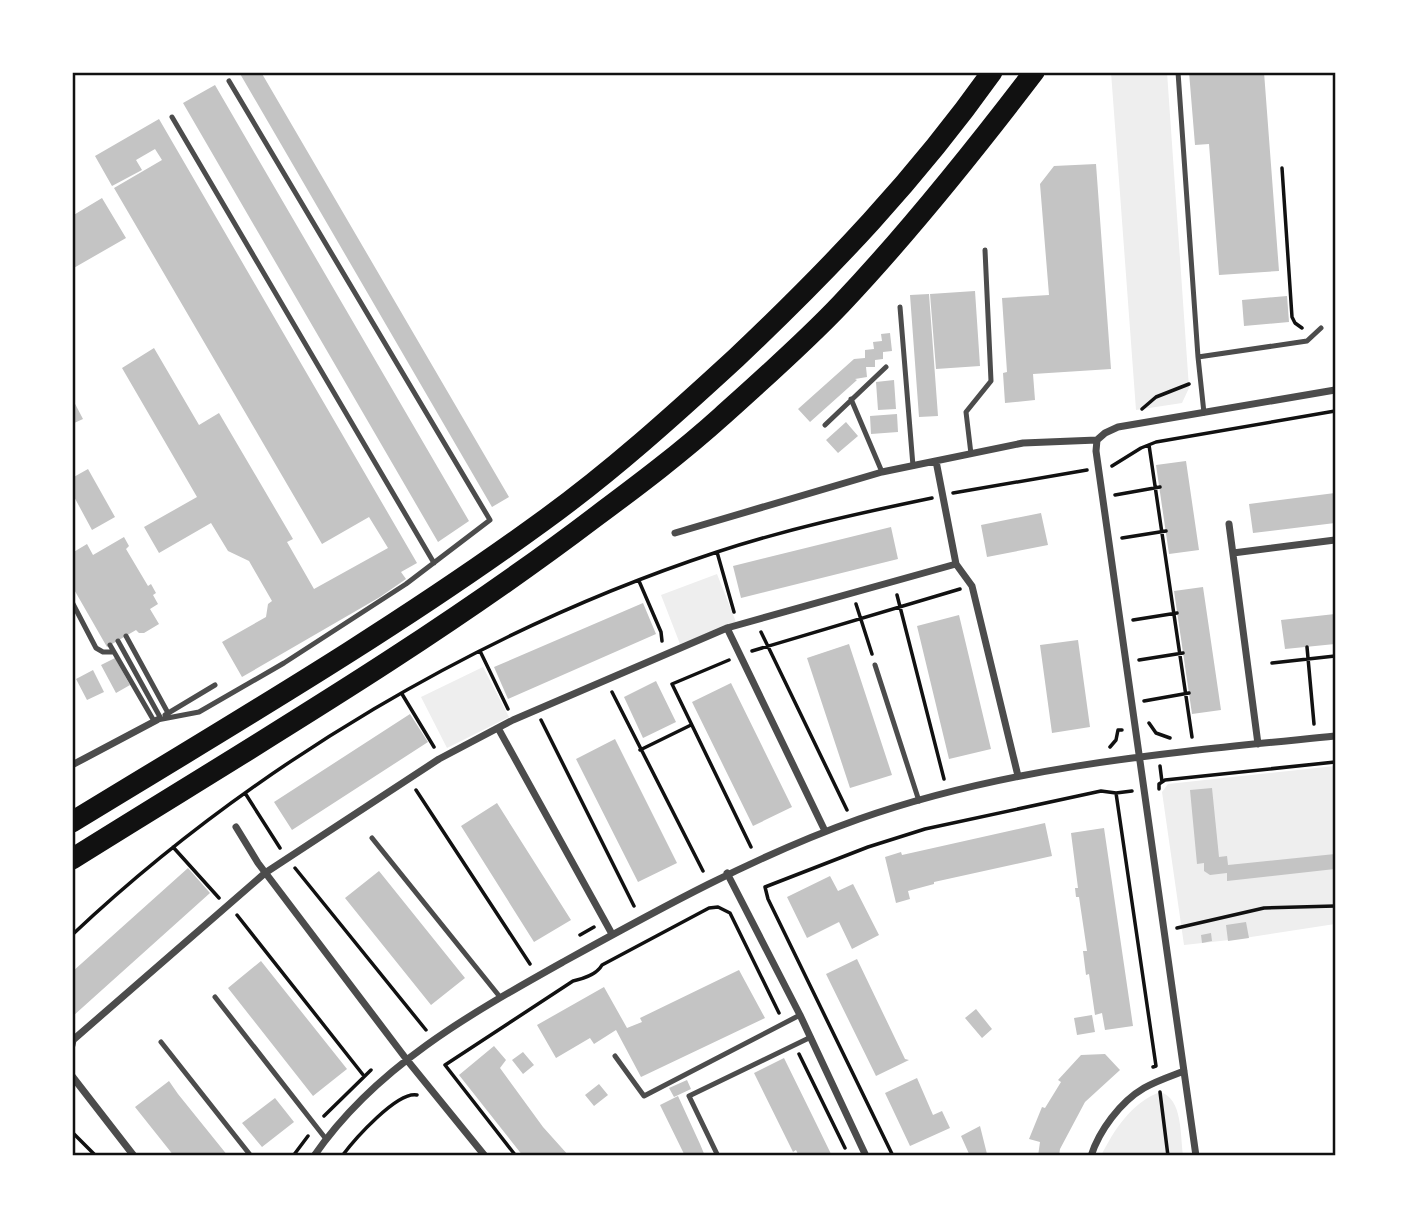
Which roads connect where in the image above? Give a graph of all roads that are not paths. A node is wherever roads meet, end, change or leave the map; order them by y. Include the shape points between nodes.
1 (992, 72) edge
2 (1034, 72) edge
3 (1178, 72) edge
4 (229, 81) dead end
5 (172, 117) dead end
6 (985, 250) dead end
7 (901, 307) dead end
8 (1321, 328) road end
9 (1198, 357) junction
10 (886, 367) dead end
11 (1335, 390) edge
12 (851, 399) junction
13 (1204, 412) junction
14 (825, 425) dead end
15 (1097, 440) junction
16 (971, 454) junction
17 (936, 461) junction
18 (913, 466) junction
19 (882, 472) junction
20 (1229, 524) dead end
21 (675, 533) dead end
22 (1335, 540) edge
23 (1233, 553) junction
24 (434, 563) junction
25 (956, 564) junction
26 (72, 602) edge
27 (727, 628) junction
28 (126, 636) dead end
29 (118, 641) dead end
30 (110, 645) dead end
31 (114, 652) junction
32 (876, 665) road end
33 (215, 685) dead end
34 (168, 713) junction
35 (157, 719) junction
36 (498, 728) junction
37 (1335, 736) edge
38 (1258, 744) junction
39 (1139, 758) junction
40 (72, 765) edge
41 (156, 770) junction
42 (1018, 776) junction
43 (919, 801) junction
44 (72, 804) edge
45 (72, 822) edge
46 (236, 827) dead end
47 (825, 831) junction
48 (372, 838) dead end
49 (72, 859) edge
50 (265, 873) junction
51 (727, 873) junction
52 (612, 934) junction
53 (500, 997) junction
54 (215, 998) dead end
55 (800, 1015) junction
56 (811, 1037) junction
57 (72, 1041) edge
58 (162, 1042) dead end
59 (615, 1056) dead end
60 (407, 1060) junction
61 (1184, 1071) junction
62 (72, 1076) edge
63 (326, 1139) junction
64 (717, 1154) dead end
65 (134, 1156) edge
66 (251, 1156) edge
67 (313, 1156) edge
68 (485, 1156) edge
69 (866, 1156) edge
70 (1091, 1156) edge
71 (1196, 1156) edge

1 - 41 highway via 865,230 784,312 623,457 428,602
2 - 49 highway via 926,208 840,306 720,418 653,473 433,632
3 - 9 lane
4 - 24 lane via 490,520
5 - 24 lane
6 - 16 lane via 991,381 966,412
7 - 18 lane
8 - 9 lane via 1307,341
9 - 13 lane
10 - 12 lane
11 - 13 street
12 - 14 lane
12 - 19 lane
13 - 15 street via 1118,427
15 - 16 street via 1023,443
15 - 39 street
16 - 17 street
17 - 18 street
17 - 25 street
18 - 19 street
19 - 21 street
20 - 23 street
22 - 23 street
23 - 38 street
24 - 35 lane via 284,663 199,712
25 - 27 street
25 - 42 street via 972,586
26 - 31 lane via 96,648
27 - 36 street
27 - 47 street
28 - 34 lane
29 - 35 lane
30 - 31 lane
31 - 35 lane
32 - 43 lane
33 - 34 lane
34 - 35 lane
35 - 40 street
36 - 50 street via 439,759
36 - 52 street
37 - 38 street
38 - 39 street
39 - 42 street
39 - 61 street
41 - 44 highway
41 - 45 highway
42 - 43 street
43 - 47 street
46 - 50 street
47 - 51 street
48 - 53 lane
50 - 57 street
50 - 60 street
51 - 52 street
51 - 55 street
52 - 53 street
53 - 60 street
54 - 63 lane
55 - 56 street
55 - 59 lane via 643,1096
56 - 64 lane via 689,1096
56 - 69 street
58 - 66 lane
60 - 63 street via 352,1108
60 - 68 street
61 - 70 street via 1142,1089 1114,1116
61 - 71 street
62 - 65 street
63 - 67 street

